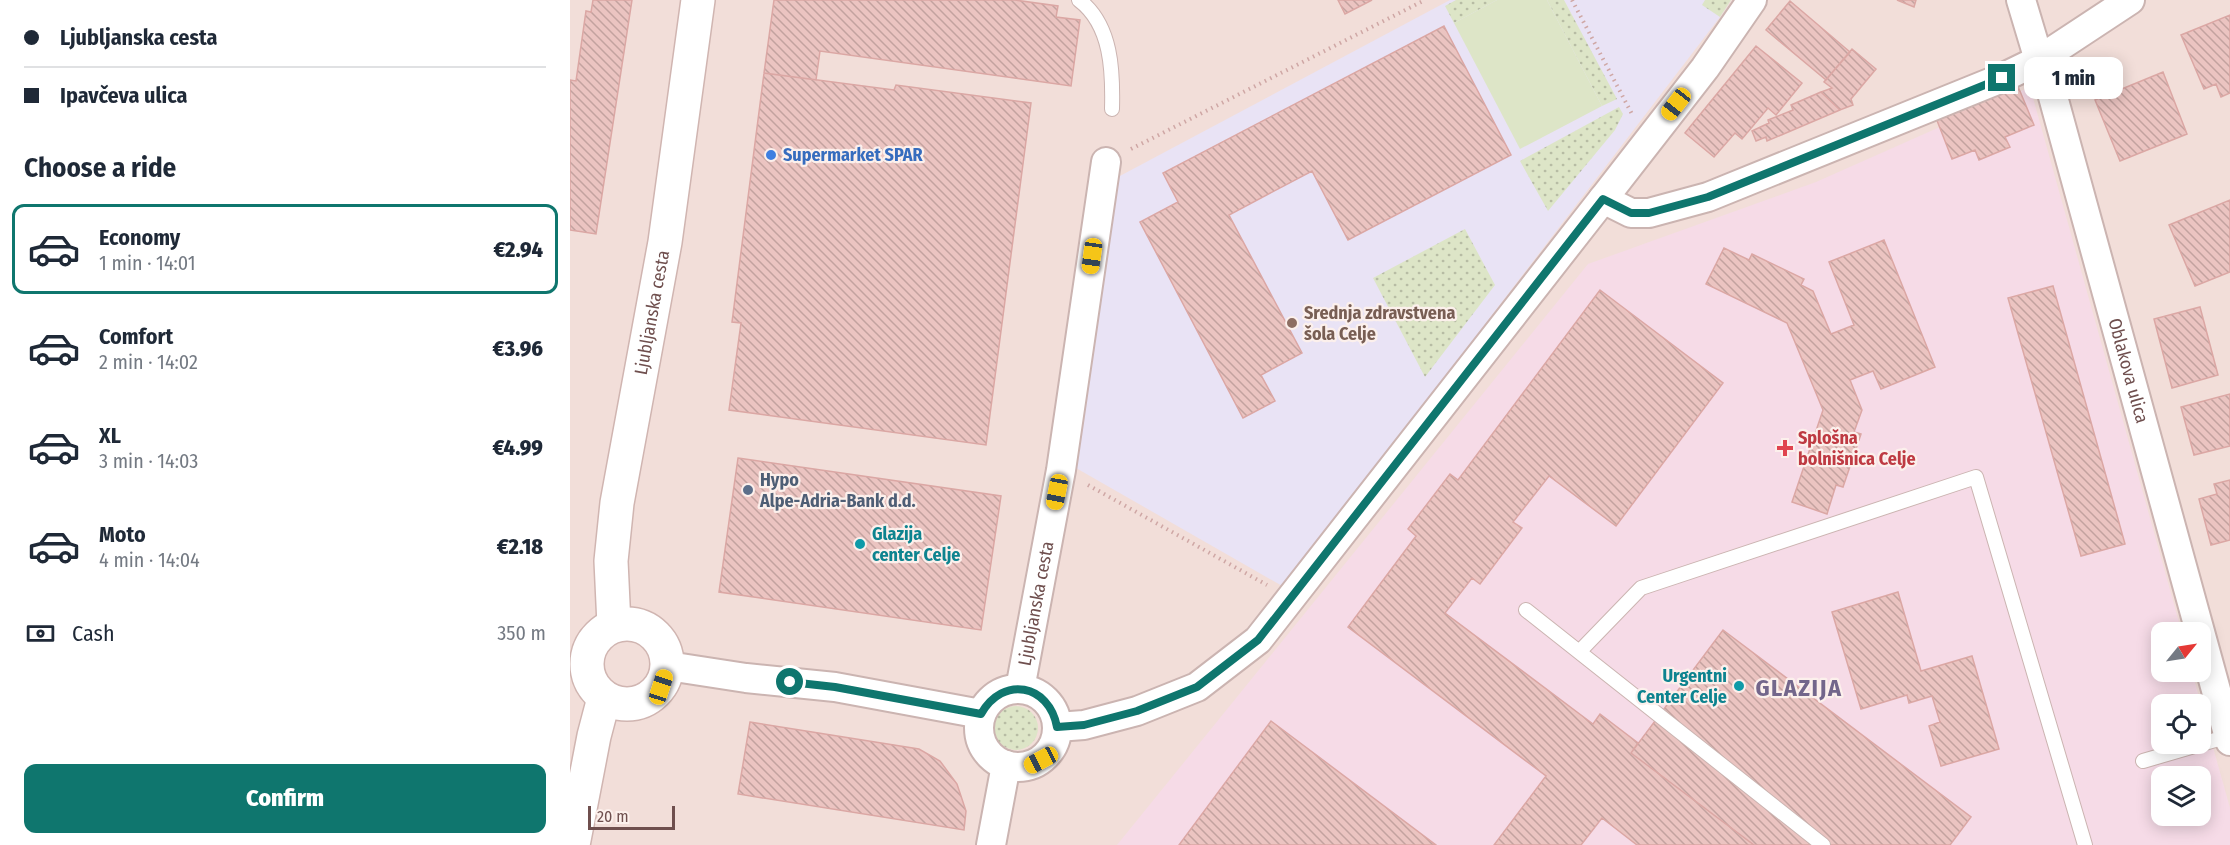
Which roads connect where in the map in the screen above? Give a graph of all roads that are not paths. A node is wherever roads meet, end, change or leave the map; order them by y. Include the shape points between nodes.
1 (698, 0) edge
2 (1079, 0) edge
3 (1752, 0) edge
4 (2021, 0) edge
5 (2130, 0) edge
6 (2039, 60) junction
7 (1112, 109) dead end
8 (1106, 162) road end
9 (1603, 199) junction
10 (1526, 610) dead end
11 (614, 625) junction
12 (1580, 651) junction
13 (668, 666) junction
14 (1020, 689) junction
15 (604, 698) junction
16 (981, 714) junction
17 (1057, 727) junction
18 (2229, 738) edge
19 (2143, 761) dead end
20 (1006, 765) junction
21 (573, 845) edge
22 (992, 845) edge
23 (1823, 845) edge
24 (2085, 845) edge

1 - 11 street, Ljubljanska cesta via 665,242 617,503 611,561
2 - 7 lane via 1092,14 1106,41 1113,72
3 - 9 street via 1705,68
4 - 6 street, Oblakova ulica
5 - 6 street
6 - 9 street via 1964,95 1708,197 1649,213 1631,213
6 - 18 street, Oblakova ulica via 2055,105
8 - 14 street, Ljubljanska cesta via 1061,470
9 - 17 street via 1258,640 1197,687 1137,711 1084,725
10 - 12 lane
11 - 13 street via 634,624 652,631 664,647
11 - 15 street via 596,638 586,658 589,681
12 - 23 lane
12 - 24 lane via 1641,588 1976,477
13 - 15 street via 661,687 646,701 624,705
13 - 16 street via 835,687
14 - 16 street, Ljubljanska cesta via 996,695
14 - 17 street, Ljubljanska cesta via 1031,691 1050,705
15 - 21 street
16 - 20 street via 980,740 994,760
17 - 20 street via 1050,751 1041,760 1018,767
18 - 19 lane
20 - 22 street

